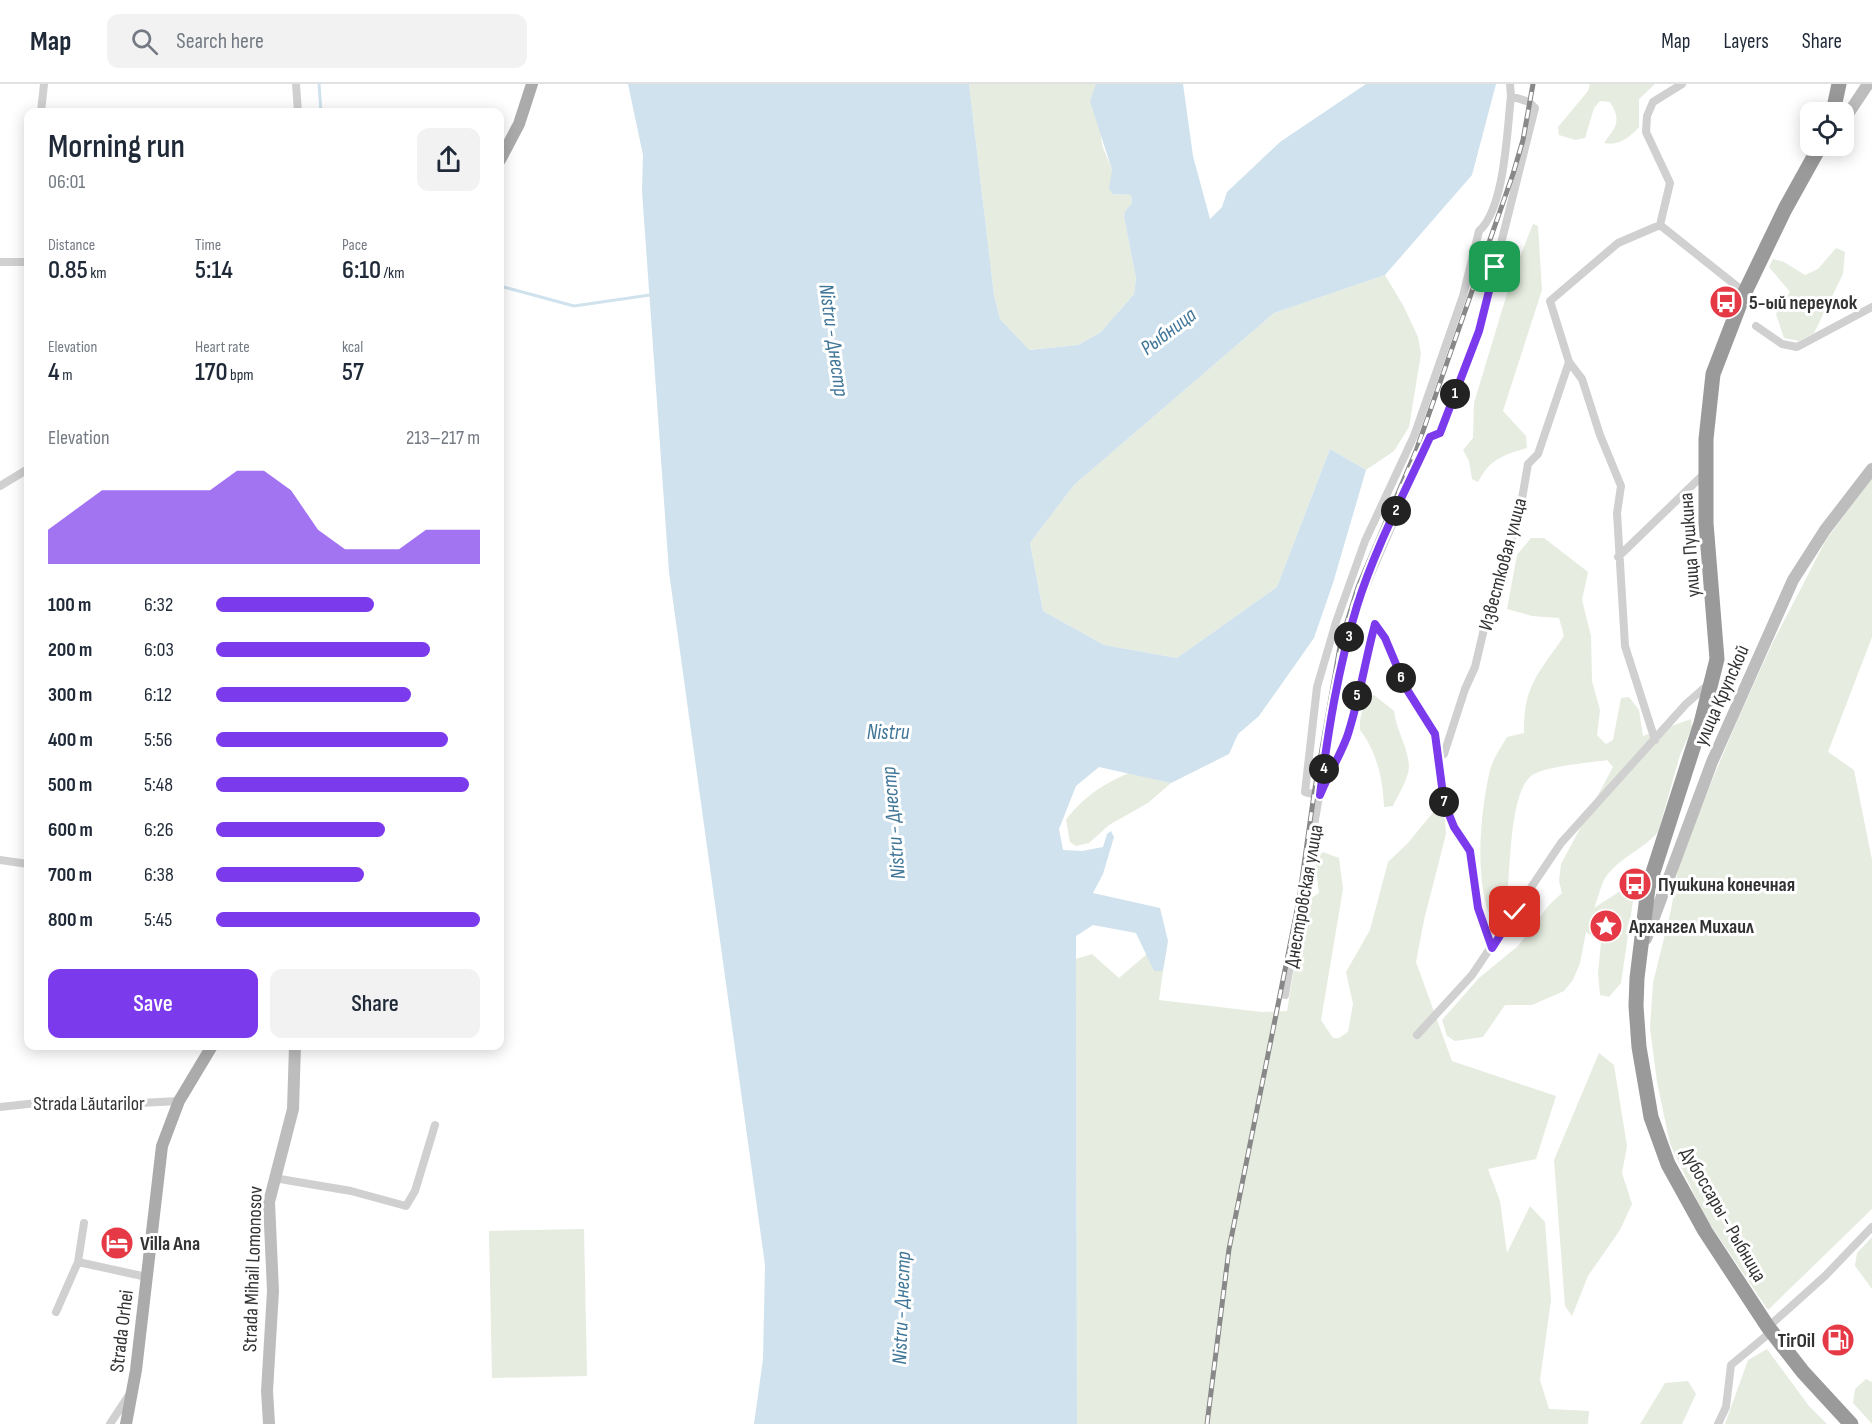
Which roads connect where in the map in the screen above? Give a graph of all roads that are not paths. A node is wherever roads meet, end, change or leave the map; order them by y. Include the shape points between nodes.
1 (44, 84) edge
2 (296, 84) edge
3 (532, 84) edge
4 (1510, 84) edge
5 (1682, 84) edge
6 (1839, 84) edge
7 (1868, 84) edge
8 (1511, 96) junction
9 (1835, 102) edge
10 (1854, 105) edge
11 (42, 108) edge
12 (298, 108) edge
13 (504, 152) edge
14 (1814, 156) edge
15 (1660, 225) junction
16 (0, 262) edge
17 (24, 262) edge
18 (1744, 292) junction
19 (1872, 307) edge
20 (1756, 326) dead end
21 (1569, 362) junction
22 (1872, 469) edge
23 (24, 471) edge
24 (1706, 473) junction
25 (0, 486) edge
26 (1618, 557) junction
27 (1713, 681) junction
28 (1655, 740) junction
29 (1438, 758) junction
30 (1320, 795) junction
31 (0, 860) edge
32 (24, 863) edge
33 (1492, 948) junction
34 (1640, 955) junction
35 (1286, 995) dead end
36 (1417, 1035) dead end
37 (210, 1050) edge
38 (295, 1050) edge
39 (179, 1101) junction
40 (0, 1107) edge
41 (435, 1125) dead end
42 (273, 1178) junction
43 (84, 1223) dead end
44 (1872, 1227) edge
45 (78, 1262) junction
46 (147, 1277) junction
47 (56, 1312) dead end
48 (1770, 1329) junction
49 (133, 1389) junction
50 (110, 1424) edge
51 (126, 1424) edge
52 (269, 1424) edge
53 (1718, 1424) edge
54 (1851, 1424) edge

1 - 11 street
2 - 12 street
3 - 13 main road via 519,124
4 - 8 street
5 - 15 street via 1653,102 1647,116 1646,132 1670,183
6 - 9 highway
7 - 10 street
8 - 30 street via 1499,188 1487,223 1479,231 1463,296 1414,436 1365,541 1317,687 1305,792
8 - 30 street, Днестровская улица via 1535,108 1479,331 1440,433 1430,437 1358,604 1333,705
14 - 18 highway, улица Пушкина
15 - 18 street
15 - 21 street via 1618,243 1550,301
16 - 17 street
18 - 24 highway, улица Пушкина via 1713,374
19 - 20 street via 1797,347 1782,344
21 - 26 street via 1582,379 1621,486
21 - 29 street, Известковая улица via 1538,454 1528,464 1519,516 1475,667 1444,754
22 - 34 street, улица Крупской via 1793,580 1712,762
23 - 25 street
24 - 26 street
24 - 27 highway, улица Пушкина via 1708,562 1717,647
26 - 28 street via 1625,646
27 - 28 street via 1686,704
27 - 34 highway, улица Пушкина via 1648,888
28 - 33 street via 1562,843
29 - 30 street via 1435,734 1406,688 1375,624 1348,734
29 - 33 street via 1444,802 1470,851 1478,908
30 - 35 street, Днестровская улица
31 - 32 street
33 - 36 street
34 - 48 highway, Дубоссары - Рыбница via 1636,1006 1651,1117 1668,1164 1705,1231
37 - 39 main road, Strada Orhei
38 - 42 street, Strada Mihail Lomonosov via 294,1109
39 - 40 street, Strada Lăutarilor via 55,1101
39 - 46 main road, Strada Orhei via 159,1160
41 - 42 street via 415,1191 406,1206 351,1191
42 - 52 street, Strada Mihail Lomonosov via 269,1216 273,1291
43 - 45 street
44 - 48 street
45 - 46 street, Strada Orhei
45 - 47 street
46 - 49 main road, Strada Orhei
48 - 53 street via 1731,1365 1726,1407
48 - 54 highway, Дубоссары - Рыбница
49 - 50 street, Strada Orhei
49 - 51 main road, Strada Orhei

